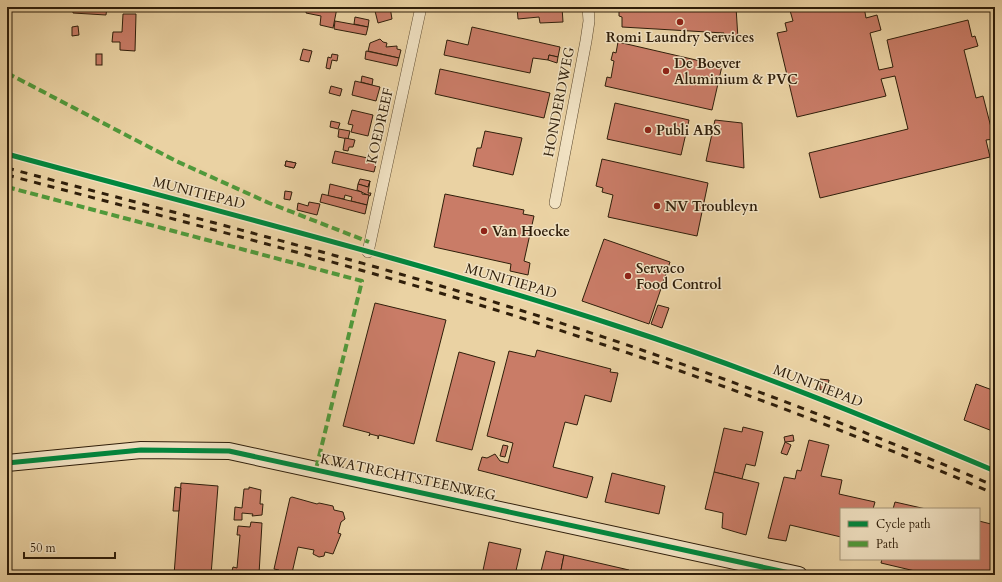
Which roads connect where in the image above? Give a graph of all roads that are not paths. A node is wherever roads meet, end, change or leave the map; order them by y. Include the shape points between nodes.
1 (421, 7) edge
2 (588, 7) edge
3 (555, 202) dead end
4 (368, 252) dead end
5 (7, 463) edge
6 (799, 575) edge

1 - 4 street, KOEDREEF
2 - 3 street, HONDERDWEG via 586,41
5 - 6 street, KWATRECHTSTEENWEG via 141,450 229,451

